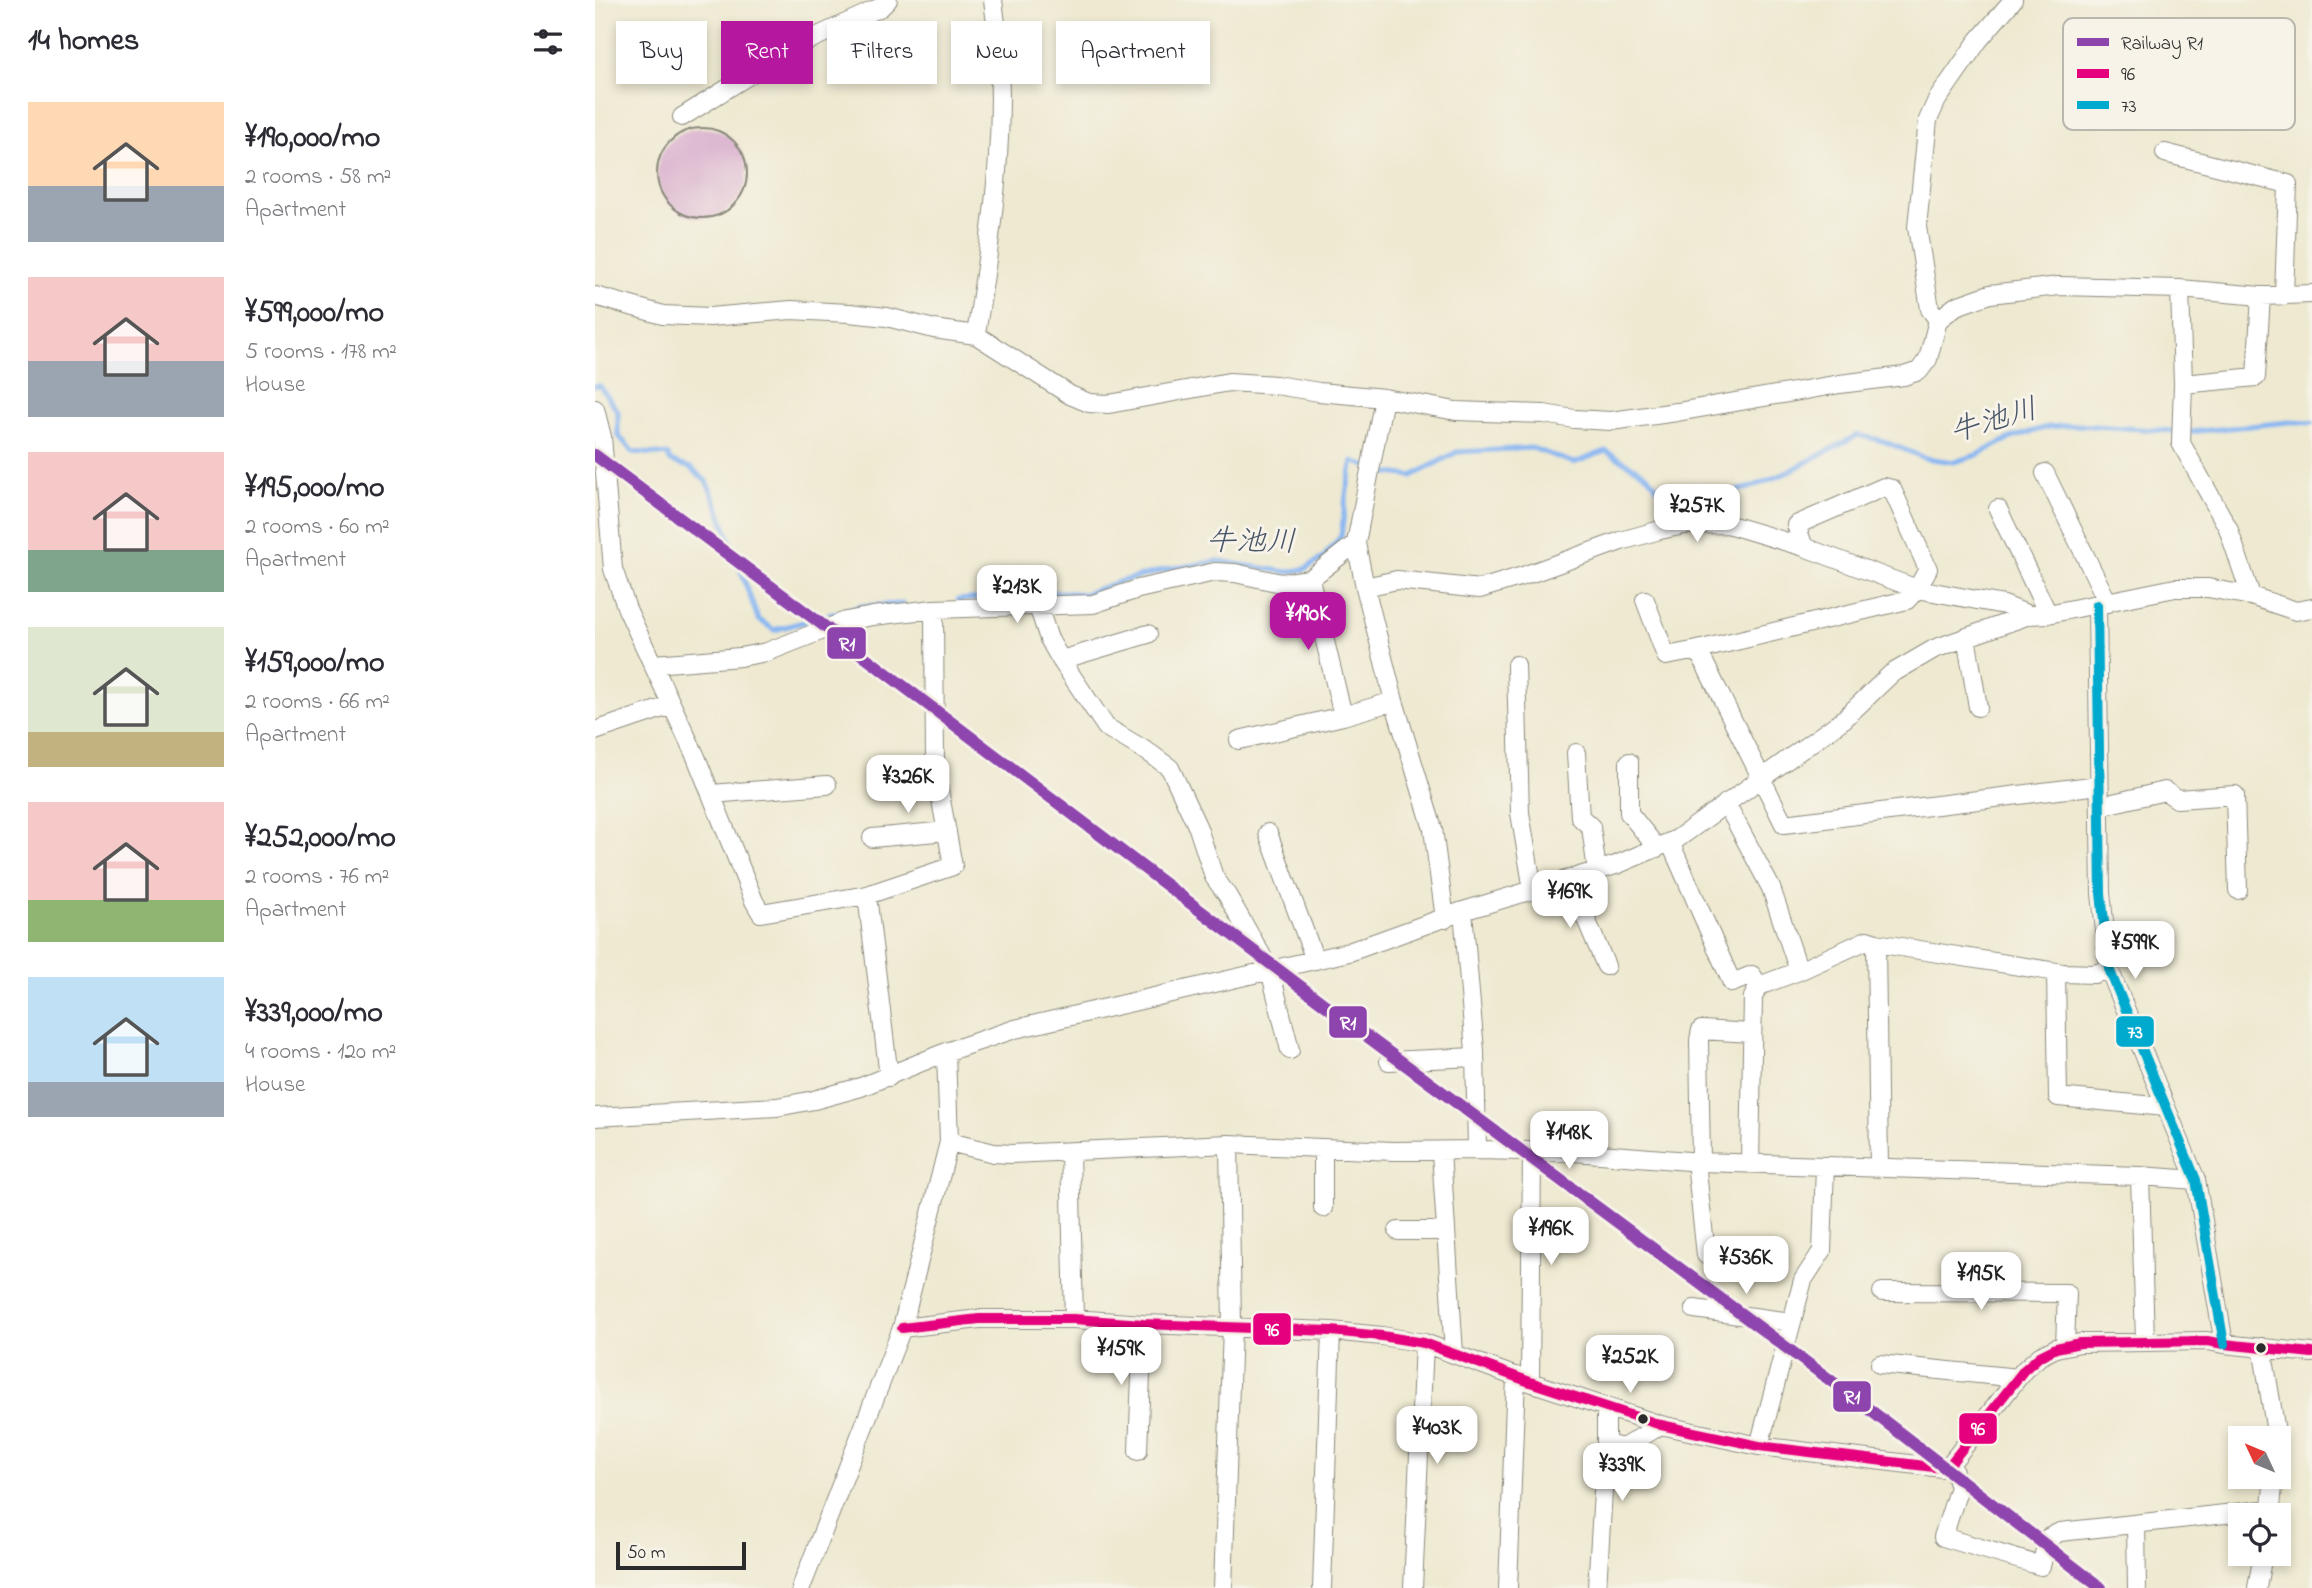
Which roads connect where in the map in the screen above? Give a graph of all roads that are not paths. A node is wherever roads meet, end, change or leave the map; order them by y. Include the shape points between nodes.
1 (888, 0) edge
2 (993, 0) edge
3 (2013, 0) edge
4 (682, 117) dead end
5 (2165, 153) dead end
6 (2180, 289) junction
7 (2312, 294) edge
8 (595, 296) edge
9 (2261, 296) junction
10 (2284, 296) junction
11 (1938, 320) junction
12 (977, 335) junction
13 (2183, 384) junction
14 (1384, 398) junction
15 (595, 409) edge
16 (2045, 473) dead end
17 (1998, 509) dead end
18 (1356, 543) junction
19 (1804, 547) junction
20 (1310, 579) junction
21 (1365, 587) junction
22 (1917, 589) junction
23 (2251, 596) junction
24 (1645, 600) dead end
25 (2102, 604) junction
26 (1038, 606) junction
27 (2312, 608) edge
28 (934, 609) junction
29 (2048, 614) junction
30 (2029, 615) junction
31 (1148, 634) dead end
32 (1966, 637) junction
33 (1699, 650) junction
34 (1061, 660) junction
35 (654, 664) junction
36 (1516, 665) dead end
37 (1394, 701) junction
38 (673, 705) junction
39 (1978, 707) dead end
40 (1343, 716) junction
41 (595, 731) edge
42 (1239, 740) dead end
43 (1576, 753) dead end
44 (1629, 762) dead end
45 (1762, 777) junction
46 (827, 785) dead end
47 (2099, 785) junction
48 (711, 794) junction
49 (1726, 803) junction
50 (2100, 806) junction
51 (947, 831) junction
52 (1268, 833) dead end
53 (871, 838) dead end
54 (1664, 845) junction
55 (1597, 871) junction
56 (1569, 879) junction
57 (1533, 890) junction
58 (2238, 890) dead end
59 (867, 895) junction
60 (1463, 911) junction
61 (1445, 919) junction
62 (1876, 943) junction
63 (1315, 960) junction
64 (1606, 966) dead end
65 (2109, 969) junction
66 (1270, 970) junction
67 (1799, 971) junction
68 (2056, 972) junction
69 (1759, 986) junction
70 (1752, 1033) junction
71 (1290, 1049) dead end
72 (946, 1052) junction
73 (1475, 1057) junction
74 (1389, 1061) dead end
75 (889, 1077) junction
76 (2166, 1107) junction
77 (595, 1116) edge
78 (949, 1142) junction
79 (1229, 1144) junction
80 (1323, 1148) junction
81 (1477, 1150) junction
82 (1532, 1151) junction
83 (1070, 1152) junction
84 (1441, 1152) junction
85 (1698, 1162) junction
86 (1750, 1164) junction
87 (1825, 1166) junction
88 (1879, 1167) junction
89 (2140, 1176) junction
90 (2196, 1180) junction
91 (1323, 1208) dead end
92 (1398, 1231) dead end
93 (1446, 1231) junction
94 (1706, 1255) dead end
95 (1882, 1292) dead end
96 (1694, 1309) dead end
97 (1075, 1319) junction
98 (1792, 1322) junction
99 (1143, 1324) junction
100 (1232, 1326) junction
101 (902, 1328) junction
102 (1331, 1331) junction
103 (2145, 1341) junction
104 (1424, 1343) junction
105 (2224, 1344) junction
106 (2065, 1346) junction
107 (2263, 1347) junction
108 (2312, 1353) edge
109 (1454, 1354) junction
110 (1880, 1364) dead end
111 (2018, 1378) junction
112 (1523, 1379) junction
113 (1607, 1407) junction
114 (1661, 1425) junction
115 (2275, 1426) edge
116 (1607, 1444) junction
117 (1759, 1446) junction
118 (1138, 1451) dead end
119 (1951, 1463) junction
120 (2228, 1516) edge
121 (2136, 1524) junction
122 (2261, 1566) edge
123 (801, 1588) edge
124 (1223, 1588) edge
125 (1322, 1588) edge
126 (1413, 1588) edge
127 (1508, 1588) edge
128 (1597, 1588) edge
129 (2137, 1588) edge
130 (2257, 1588) edge

1 - 4 street via 792,48
2 - 12 street via 1002,106 996,199
3 - 11 street via 1978,41 1928,120 1917,226 1930,309
5 - 10 street via 2288,184
6 - 9 street
6 - 11 street via 2059,286 1990,294 1956,306
6 - 13 street
7 - 10 street
8 - 12 street via 663,315 711,317 792,310 849,313
9 - 10 street
9 - 13 street via 2256,377
11 - 14 street via 1928,359 1919,371 1664,414 1587,420 1456,411
12 - 14 street via 1089,403 1109,404 1229,382
13 - 23 street via 2181,443 2228,528
14 - 18 street
15 - 35 street via 602,437 613,569
16 - 25 street
17 - 29 street
18 - 20 street
18 - 21 street
19 - 21 street via 1727,524 1684,525 1621,541 1480,589 1397,580
19 - 22 street
19 - 22 street via 1796,525 1884,487 1892,489 1928,569
20 - 26 street via 1281,583 1215,572 1093,604
20 - 40 street
21 - 37 street
22 - 30 street
22 - 33 street via 1907,600
23 - 25 street via 2175,588
23 - 27 street via 2295,611
24 - 33 street via 1665,656
25 - 29 street
25 - 47 street
26 - 28 street
26 - 34 street
28 - 35 street via 846,621 767,652
28 - 51 street via 935,767
29 - 30 street
30 - 32 street
31 - 34 street
32 - 39 street
32 - 45 street via 1891,674 1844,719
33 - 45 street
34 - 66 street via 1106,727 1170,768 1198,828 1214,877
35 - 38 street
36 - 57 street via 1520,813
37 - 40 street
37 - 61 street via 1433,829
38 - 41 street
38 - 48 street
40 - 42 street
43 - 55 street via 1580,817 1591,827
44 - 54 street via 1629,813
45 - 47 street via 1784,824
45 - 49 street
46 - 48 street
47 - 50 street
48 - 59 street via 761,913
49 - 54 street
49 - 67 street via 1771,888
50 - 58 street via 2165,791 2177,799 2235,795
50 - 65 street via 2101,893
51 - 53 street
51 - 59 street via 953,866
52 - 63 street
54 - 55 street
54 - 69 street via 1733,984 1752,975
55 - 56 street
56 - 57 street
56 - 64 street
57 - 60 street
59 - 75 street
60 - 61 street
60 - 73 street
61 - 63 street
62 - 67 street via 1867,940
62 - 68 street
62 - 88 street
63 - 66 street
65 - 68 street via 2094,974
65 - 76 street
66 - 71 street
66 - 72 street via 1015,1029
67 - 69 street
68 - 76 street via 2058,1097
69 - 70 street via 1753,997
70 - 85 street via 1702,1031
70 - 86 street
72 - 75 street
72 - 78 street
73 - 74 street
73 - 81 street
75 - 77 street via 777,1107
76 - 90 street
78 - 83 street via 1003,1154
78 - 101 street
79 - 80 street
79 - 83 street
79 - 100 street
80 - 84 street
80 - 91 street
81 - 82 street
81 - 84 street
82 - 85 street
82 - 112 street
83 - 97 street
84 - 93 street
85 - 86 street
85 - 94 street
86 - 87 street
87 - 88 street
87 - 98 street via 1822,1251 1803,1280
88 - 89 street
89 - 90 street
89 - 103 street
90 - 105 street
92 - 93 street
93 - 109 street
95 - 106 street via 2067,1293
96 - 98 street
97 - 99 street
97 - 101 street via 979,1319
98 - 117 street
99 - 100 street
99 - 118 street
100 - 102 street
100 - 124 street
101 - 123 street
102 - 104 street
102 - 125 street
103 - 105 street
103 - 106 street
104 - 109 street
104 - 126 street
105 - 107 street
106 - 111 street via 2040,1356
107 - 108 street
107 - 115 street
109 - 112 street
110 - 111 street
111 - 119 street
112 - 113 street
112 - 127 street
113 - 114 street
113 - 116 street
114 - 116 street via 1623,1448
114 - 117 street
116 - 128 street
117 - 119 street via 1942,1468
119 - 121 street via 1959,1487 1943,1537 2041,1566 2052,1535
120 - 121 street
121 - 129 street
122 - 130 street

